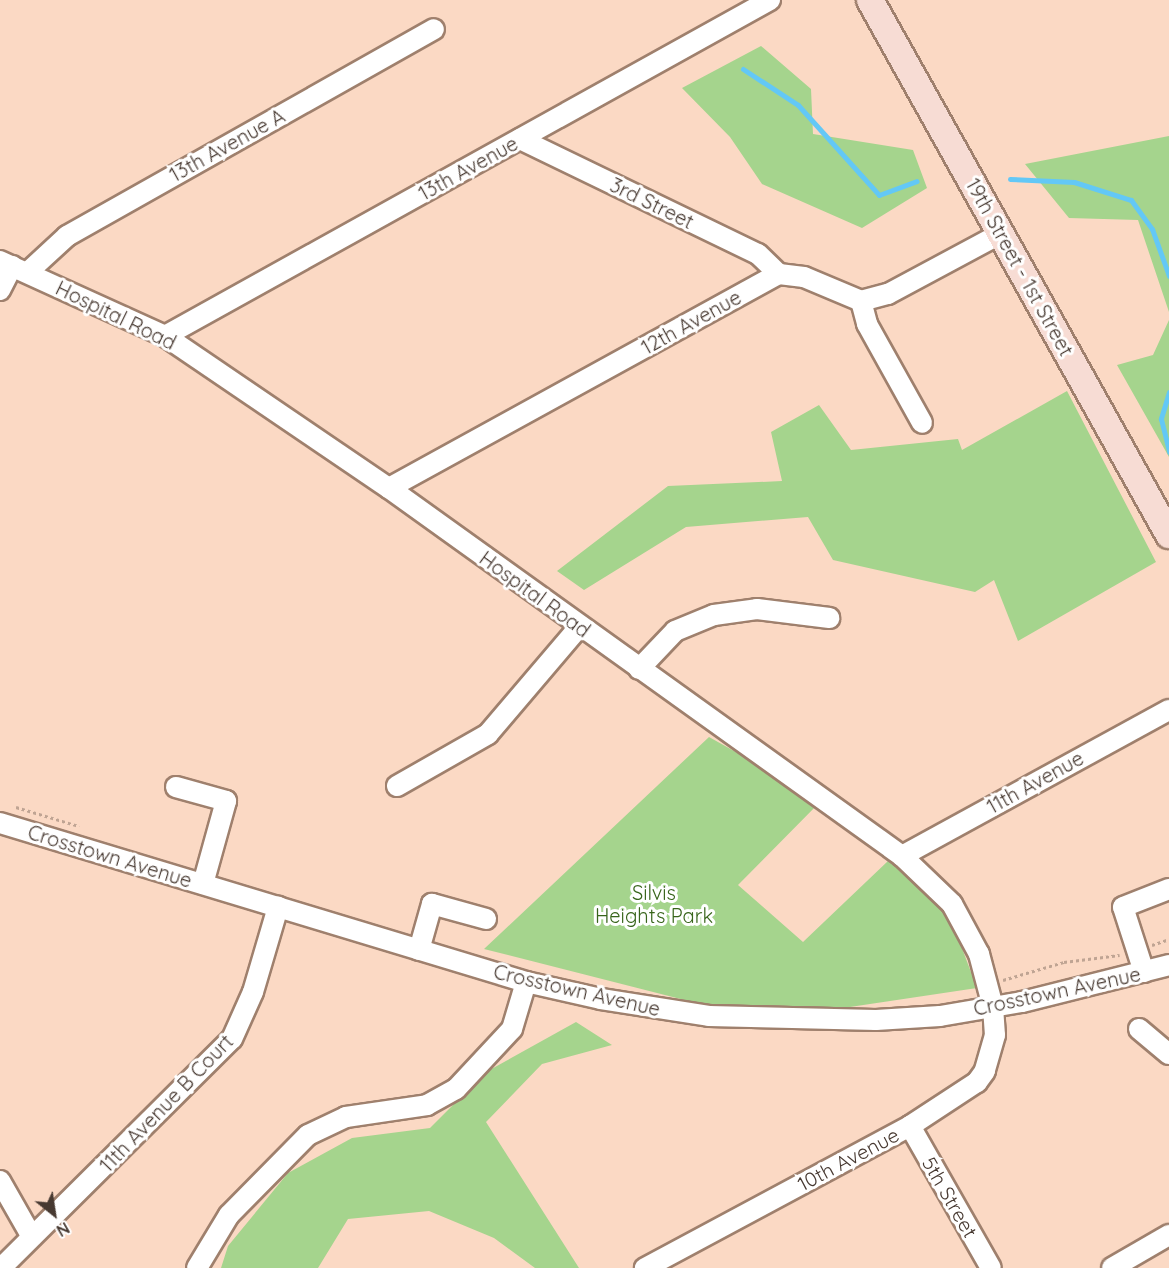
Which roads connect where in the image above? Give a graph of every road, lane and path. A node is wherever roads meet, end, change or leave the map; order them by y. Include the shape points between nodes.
1 (870, 0) edge
2 (768, 1) edge
3 (434, 29) dead end
4 (520, 139) junction
5 (1002, 233) junction
6 (13, 267) edge
7 (779, 274) junction
8 (0, 290) edge
9 (861, 301) junction
10 (165, 336) junction
11 (922, 423) dead end
12 (389, 488) junction
13 (1169, 535) edge
14 (829, 618) dead end
15 (580, 626) junction
16 (639, 669) junction
17 (1169, 710) edge
18 (397, 786) dead end
19 (176, 787) dead end
20 (0, 823) edge
21 (902, 856) junction
22 (202, 884) junction
23 (1169, 889) edge
24 (278, 907) junction
25 (486, 920) dead end
26 (1169, 939) edge
27 (419, 950) junction
28 (1136, 950) junction
29 (1169, 965) edge
30 (1144, 972) junction
31 (1008, 978) dead end
32 (526, 982) junction
33 (993, 1007) junction
34 (1139, 1029) dead end
35 (1169, 1054) edge
36 (910, 1126) junction
37 (0, 1181) edge
38 (1169, 1235) edge
39 (32, 1238) junction
40 (2, 1268) edge
41 (197, 1268) edge
42 (645, 1268) edge
43 (991, 1268) edge
44 (1112, 1268) edge

1 - 5 main road, 19th Street - 1st Street
2 - 4 street, 13th Avenue
3 - 6 street, 13th Avenue A
4 - 7 street, 3rd Street via 758,254
4 - 10 street, 13th Avenue
5 - 9 street via 888,294
5 - 13 main road, 19th Street - 1st Street
6 - 8 street
6 - 10 street, Hospital Road
7 - 9 street via 804,277
7 - 12 street, 12th Avenue
9 - 11 street via 867,324
10 - 12 street, Hospital Road
12 - 15 street, Hospital Road
14 - 16 street via 757,609 714,615 675,631
15 - 16 street, Hospital Road
15 - 18 street via 488,734
16 - 21 street, Hospital Road
17 - 21 street, 11th Avenue
19 - 22 street via 226,801
20 - 22 street, Crosstown Avenue
21 - 33 street, Hospital Road via 952,904 979,954
22 - 24 street, Crosstown Avenue
23 - 28 street via 1123,907
24 - 27 street, Crosstown Avenue
24 - 39 street, 11th Avenue B Court via 253,992 232,1039
25 - 27 street via 432,904
26 - 28 path
27 - 32 street, Crosstown Avenue
28 - 30 street
28 - 31 path via 1064,962
29 - 30 street, Crosstown Avenue
30 - 33 street, Crosstown Avenue
32 - 33 street, Crosstown Avenue via 654,1009 763,1020 876,1020
32 - 41 street via 512,1029 456,1089 427,1105 346,1117 308,1135 229,1215
33 - 36 street, 10th Avenue via 995,1035 985,1071 967,1091
34 - 35 street
36 - 42 street, 10th Avenue
36 - 43 street, 5th Street
37 - 39 street
38 - 44 street
39 - 40 street, 11th Avenue B Court

